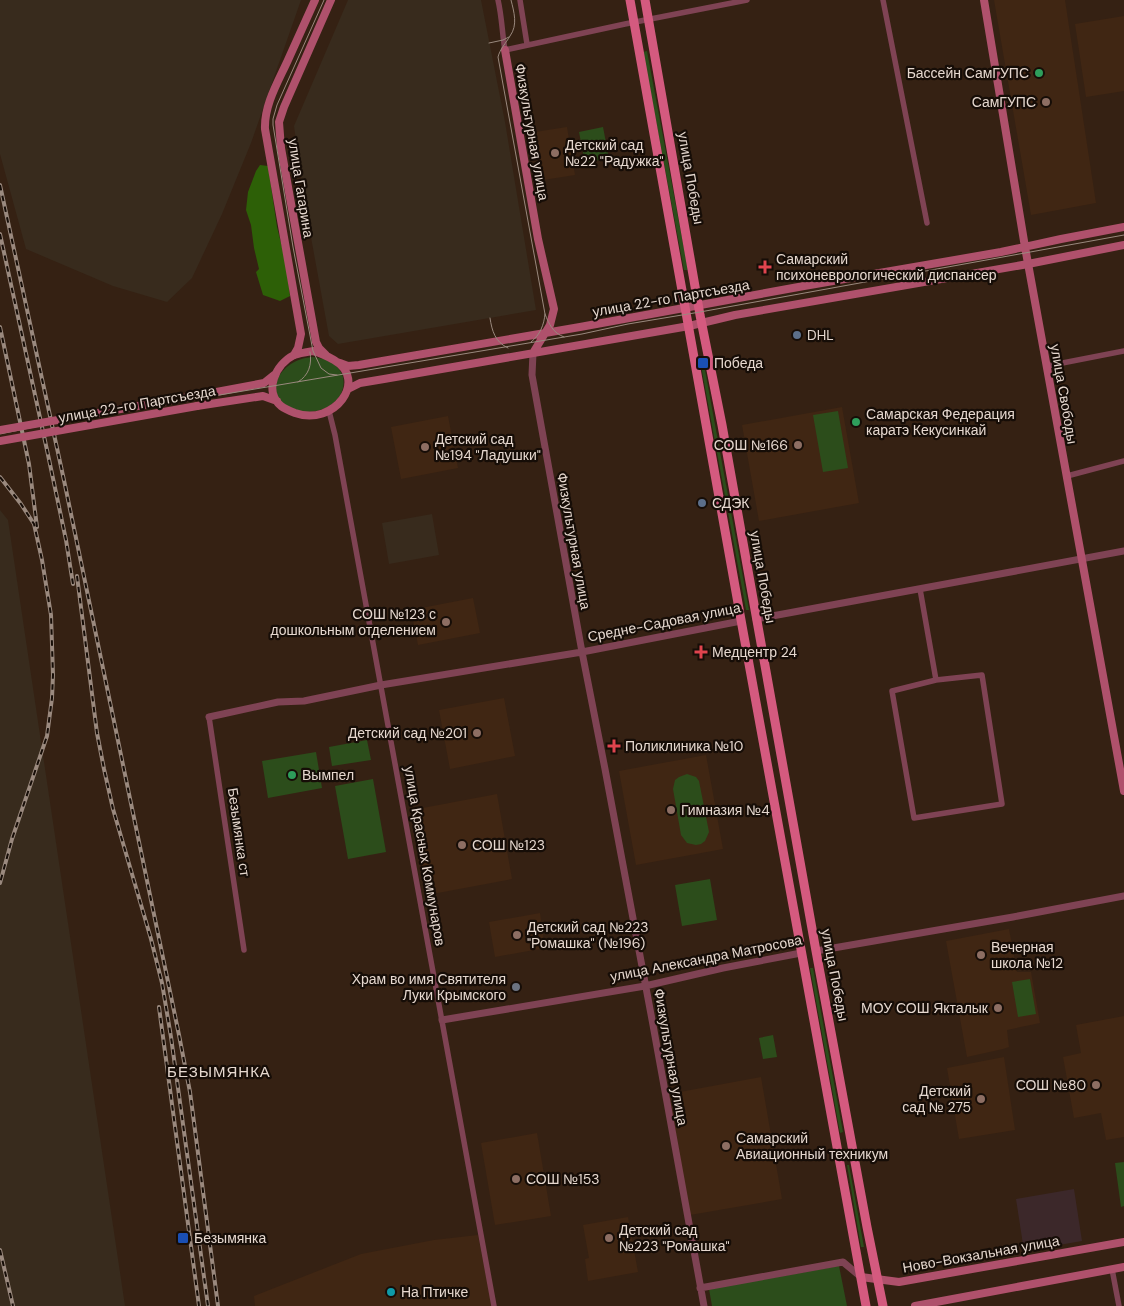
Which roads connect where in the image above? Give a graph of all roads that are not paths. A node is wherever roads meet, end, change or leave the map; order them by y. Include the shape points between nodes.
1 (315, 0) edge
2 (331, 0) edge
3 (498, 0) edge
4 (520, 0) edge
5 (630, 0) edge
6 (644, 0) edge
7 (747, 0) edge
8 (883, 0) edge
9 (984, 0) edge
10 (648, 19) junction
11 (635, 22) junction
12 (527, 44) junction
13 (504, 50) junction
14 (927, 223) dead end
15 (1124, 227) edge
16 (1124, 245) edge
17 (1025, 247) junction
18 (1028, 264) junction
19 (692, 265) junction
20 (678, 269) junction
21 (699, 306) junction
22 (686, 308) junction
23 (702, 322) junction
24 (689, 326) junction
25 (546, 332) junction
26 (1124, 351) edge
27 (533, 353) junction
28 (294, 355) junction
29 (326, 355) junction
30 (709, 358) junction
31 (695, 362) junction
32 (340, 363) junction
33 (1047, 366) junction
34 (274, 375) junction
35 (348, 389) junction
36 (277, 401) junction
37 (329, 411) junction
38 (0, 430) edge
39 (0, 441) edge
40 (1124, 461) edge
41 (1067, 476) junction
42 (1124, 551) edge
43 (1082, 558) junction
44 (920, 588) junction
45 (756, 618) junction
46 (741, 622) junction
47 (582, 652) junction
48 (936, 680) junction
49 (381, 685) junction
50 (209, 717) joint
51 (1124, 791) edge
52 (1124, 896) edge
53 (244, 950) dead end
54 (816, 951) junction
55 (801, 953) junction
56 (645, 986) junction
57 (442, 1020) junction
58 (849, 1133) junction
59 (835, 1136) junction
60 (854, 1158) junction
61 (840, 1161) junction
62 (1124, 1242) edge
63 (1124, 1267) edge
64 (1112, 1269) junction
65 (862, 1278) junction
66 (876, 1280) junction
67 (700, 1288) junction
68 (494, 1306) edge
69 (704, 1306) edge
70 (866, 1306) edge
71 (882, 1306) edge
72 (914, 1306) edge
73 (1119, 1306) edge

1 - 28 main road, улица Гагарина via 272,94 265,122 301,334
2 - 29 main road, улица Гагарина via 279,122 316,342
3 - 13 street
4 - 12 street
5 - 11 main road, улица Победы
6 - 10 main road, улица Победы
7 - 10 street
8 - 14 street
9 - 17 main road, улица Свободы
10 - 11 street
10 - 19 main road, улица Победы
11 - 12 street
11 - 20 main road, улица Победы
12 - 13 street
13 - 25 main road, Физкультурная улица via 554,309
15 - 17 main road, улица 22-го Партсъезда
16 - 18 main road, улица 22-го Партсъезда
17 - 18 main road, улица Свободы
17 - 21 main road, улица 22-го Партсъезда
18 - 23 main road, улица 22-го Партсъезда
18 - 33 main road, улица Свободы
19 - 20 main road via 687,276
19 - 21 main road, улица Победы
20 - 22 main road, улица Победы
21 - 22 main road, улица 22-го Партсъезда
21 - 23 main road, улица Победы
22 - 24 main road, улица Победы
22 - 25 main road, улица 22-го Партсъезда
23 - 24 main road, улица 22-го Партсъезда
23 - 30 main road, улица Победы
24 - 27 main road, улица 22-го Партсъезда
24 - 31 main road, улица Победы
25 - 27 main road, Физкультурная улица
25 - 32 main road, улица 22-го Партсъезда via 359,365
26 - 33 street
27 - 35 main road, улица 22-го Партсъезда via 360,383
27 - 47 street, Физкультурная улица via 532,374
28 - 29 main road via 313,352
28 - 34 main road
29 - 32 main road
30 - 31 main road via 701,352
30 - 45 main road, улица Победы
31 - 46 main road, улица Победы
32 - 35 main road via 347,374
33 - 41 main road, улица Свободы
34 - 36 main road via 272,390
34 - 38 main road, улица 22-го Партсъезда, bridge via 264,383
35 - 37 main road via 341,401
36 - 37 main road via 301,415 312,416
36 - 39 main road, улица 22-го Партсъезда, bridge via 263,396
37 - 49 street, улица Красных Коммунаров
40 - 41 street
41 - 43 main road, улица Свободы
42 - 43 street, Средне-Садовая улица
43 - 44 street, Средне-Садовая улица
43 - 51 main road, улица Свободы
44 - 45 street, Средне-Садовая улица
44 - 48 street
45 - 46 main road, Средне-Садовая улица
45 - 54 main road, улица Победы
46 - 47 street, Средне-Садовая улица
46 - 55 main road, улица Победы
47 - 49 street, Средне-Садовая улица
47 - 56 street, Физкультурная улица
48 - 48 street via 982,675 1002,804 914,818 892,692
49 - 50 street, Средне-Садовая улица
49 - 57 street, улица Красных Коммунаров
50 - 53 street, Безымянка ст
52 - 54 street, улица Александра Матросова
54 - 55 main road, улица Александра Матросова
54 - 58 main road, улица Победы
55 - 56 street, улица Александра Матросова
55 - 59 main road, улица Победы
56 - 57 street, улица Александра Матросова
56 - 67 street, Физкультурная улица
57 - 68 street, улица Красных Коммунаров
58 - 59 main road via 844,1142
58 - 60 main road, улица Победы
59 - 61 main road, улица Победы
60 - 61 main road via 846,1154
60 - 66 main road, улица Победы
61 - 65 main road, улица Победы
62 - 66 main road, Ново-Вокзальная улица via 899,1282
63 - 64 main road
64 - 72 main road
64 - 73 street
65 - 66 main road, Ново-Вокзальная улица
65 - 67 street via 843,1262
65 - 70 main road, улица Победы
66 - 71 main road, улица Победы
67 - 69 street, Физкультурная улица

